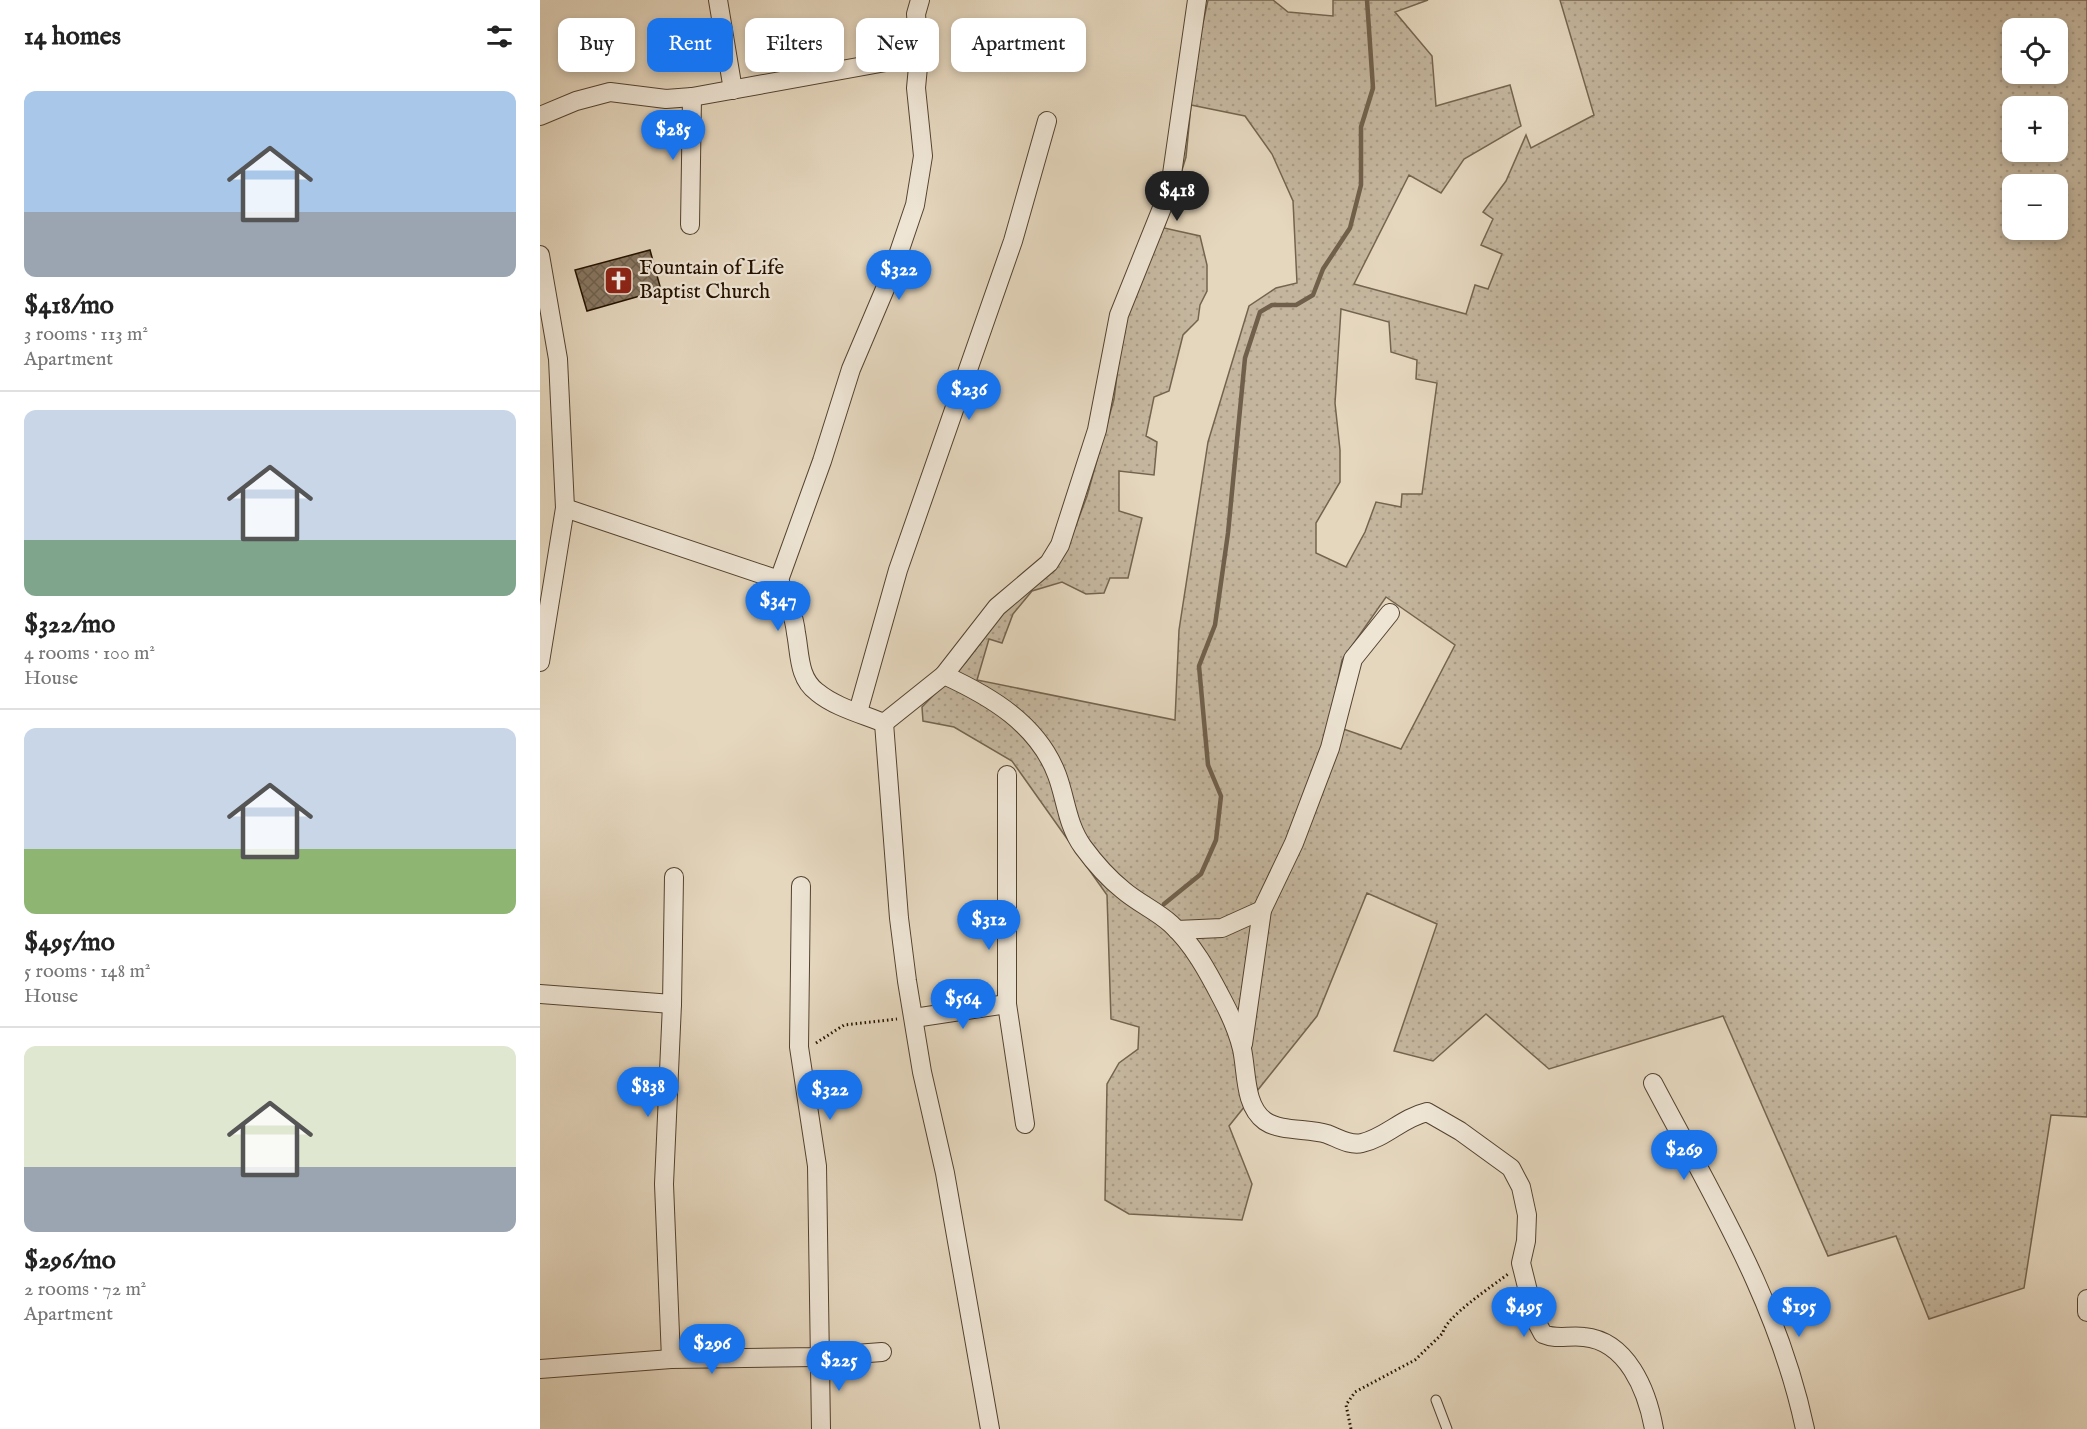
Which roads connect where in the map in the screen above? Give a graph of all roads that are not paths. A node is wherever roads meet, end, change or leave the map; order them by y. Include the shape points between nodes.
1 (718, 0) edge
2 (920, 0) edge
3 (1197, 0) edge
4 (918, 18) edge
5 (856, 68) edge
6 (918, 72) edge
7 (733, 90) junction
8 (692, 97) junction
9 (540, 116) edge
10 (1047, 121) dead end
11 (690, 225) dead end
12 (540, 255) edge
13 (565, 508) junction
14 (779, 580) junction
15 (1390, 614) dead end
16 (540, 662) edge
17 (944, 675) junction
18 (858, 712) junction
19 (884, 723) junction
20 (1007, 775) dead end
21 (674, 877) dead end
22 (801, 886) dead end
23 (1262, 910) junction
24 (1177, 930) junction
25 (540, 994) edge
26 (672, 1004) junction
27 (1007, 1004) junction
28 (914, 1018) junction
29 (1242, 1049) junction
30 (1653, 1083) dead end
31 (1025, 1124) dead end
32 (2087, 1299) edge
33 (2087, 1312) edge
34 (882, 1352) dead end
35 (819, 1357) junction
36 (670, 1359) junction
37 (540, 1368) edge
38 (1436, 1400) dead end
39 (821, 1429) edge
40 (990, 1429) edge
41 (1447, 1429) edge
42 (1654, 1429) edge
43 (1805, 1429) edge

1 - 7 street
2 - 4 street
3 - 17 street via 1170,188 1119,315 1096,430 1067,526 1049,562 998,607
5 - 7 street
6 - 14 street via 923,156 915,205 893,270 851,369
7 - 8 street
8 - 9 street via 666,99 609,92
8 - 11 street
10 - 18 street via 1013,241 898,570
12 - 13 street via 558,359
13 - 14 street
13 - 16 street
14 - 18 street via 796,633 800,663 810,686
15 - 23 street via 1353,659 1330,748 1294,843
17 - 19 street
17 - 24 street via 998,704 1032,735 1057,775 1070,824 1082,846 1123,891
18 - 19 street
19 - 28 street via 899,918
20 - 27 street
21 - 26 street
22 - 35 street via 799,1047 817,1166
23 - 24 street via 1222,928
23 - 29 street
24 - 29 street via 1224,1001
25 - 26 street
26 - 36 street via 664,1184
27 - 28 street
27 - 31 street
28 - 40 street
29 - 42 street via 1251,1097 1266,1122 1359,1144 1426,1112 1511,1168 1521,1187 1527,1215 1521,1263 1535,1319 1543,1334 1553,1338 1581,1336 1604,1340 1623,1354 1640,1387
30 - 43 street via 1749,1261 1797,1390
32 - 33 street
34 - 35 street
35 - 36 street
35 - 39 street
36 - 37 street
38 - 41 lane

